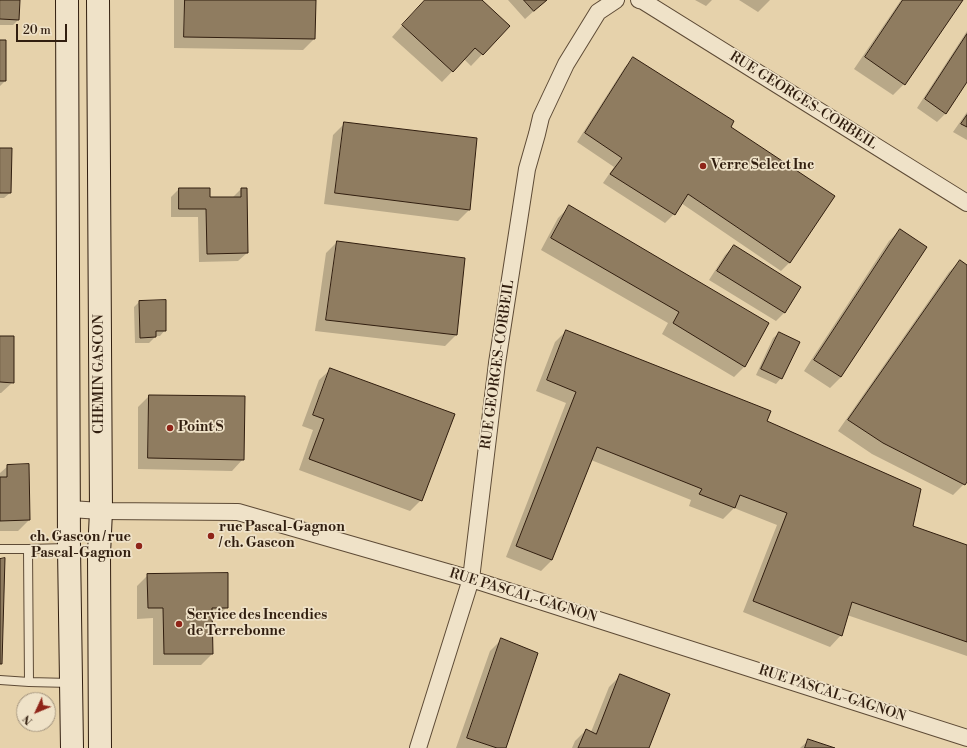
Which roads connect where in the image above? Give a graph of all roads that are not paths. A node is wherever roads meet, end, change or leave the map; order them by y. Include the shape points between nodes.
1 (67, 0) edge
2 (98, 0) edge
3 (616, 0) edge
4 (639, 0) edge
5 (967, 203) edge
6 (70, 510) junction
7 (101, 511) junction
8 (28, 548) junction
9 (69, 548) junction
10 (0, 549) edge
11 (471, 579) junction
12 (0, 680) edge
13 (30, 682) junction
14 (71, 683) junction
15 (967, 738) edge
16 (72, 748) edge
17 (100, 748) edge
18 (418, 748) edge

1 - 6 main road
2 - 7 main road, CHEMIN GASCON
3 - 11 street, RUE GEORGES-CORBEIL via 598,12 566,64 541,117 527,170 497,363
4 - 5 street, RUE GEORGES-CORBEIL
6 - 7 street, RUE PASCAL-GAGNON
6 - 9 main road
7 - 11 street, RUE PASCAL-GAGNON via 238,512
7 - 17 main road, CHEMIN GASCON
8 - 9 lane
8 - 10 lane
8 - 13 lane
9 - 14 main road
11 - 15 street, RUE PASCAL-GAGNON
11 - 18 street, RUE GEORGES-CORBEIL
12 - 13 lane
13 - 14 lane
14 - 16 main road

